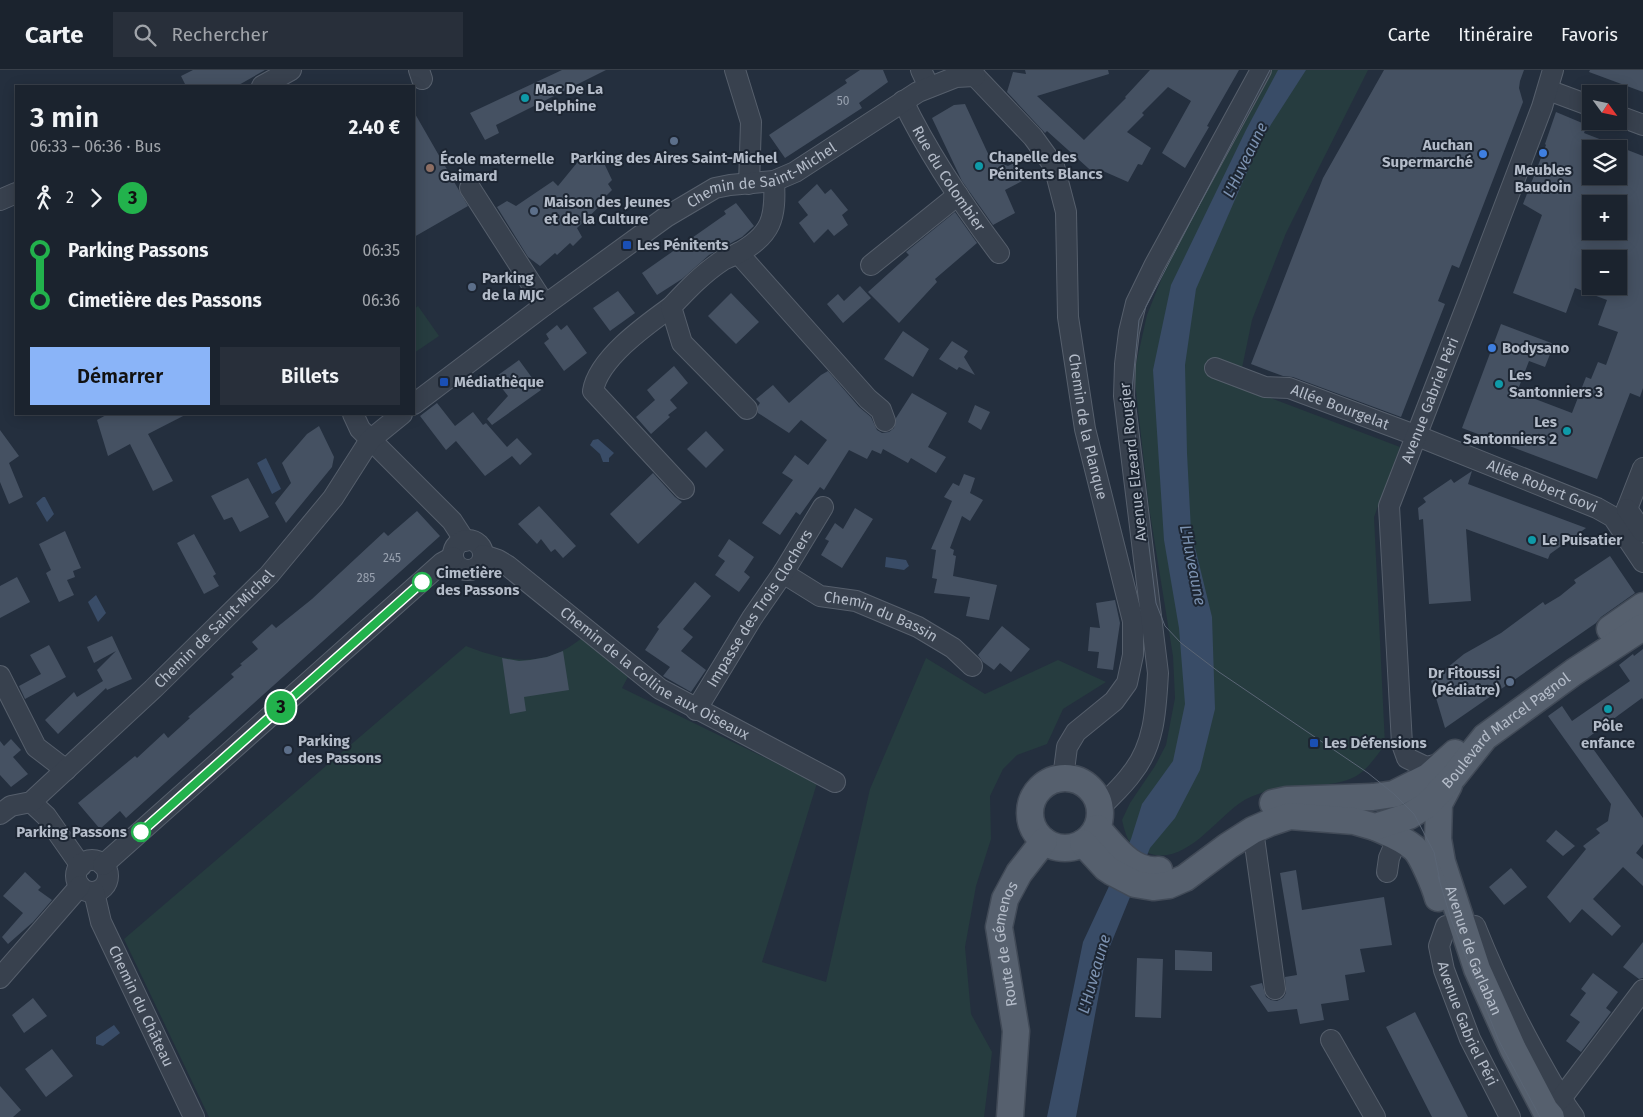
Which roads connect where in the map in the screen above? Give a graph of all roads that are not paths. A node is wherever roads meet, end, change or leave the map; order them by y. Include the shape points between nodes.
1 (290, 70) edge
2 (735, 70) edge
3 (1261, 70) edge
4 (1553, 70) edge
5 (979, 73) edge
6 (925, 79) edge
7 (264, 85) edge
8 (1548, 90) junction
9 (904, 101) junction
10 (1582, 103) edge
11 (1628, 120) edge
12 (1643, 126) edge
13 (774, 181) junction
14 (749, 184) junction
15 (470, 188) dead end
16 (15, 193) edge
17 (958, 195) junction
18 (0, 200) edge
19 (738, 253) junction
20 (999, 253) dead end
21 (871, 266) dead end
22 (545, 305) junction
23 (671, 307) junction
24 (1215, 368) dead end
25 (415, 403) edge
26 (747, 409) dead end
27 (353, 415) edge
28 (401, 415) edge
29 (885, 421) dead end
30 (1415, 435) junction
31 (370, 440) junction
32 (1643, 468) edge
33 (684, 488) dead end
34 (823, 507) dead end
35 (1620, 513) junction
36 (1643, 532) edge
37 (465, 541) junction
38 (483, 555) junction
39 (453, 557) junction
40 (1643, 562) edge
41 (783, 573) junction
42 (1643, 606) edge
43 (1643, 627) edge
44 (972, 666) dead end
45 (0, 676) edge
46 (696, 710) junction
47 (1404, 751) junction
48 (66, 770) junction
49 (1442, 772) junction
50 (1062, 778) junction
51 (835, 782) dead end
52 (31, 802) junction
53 (0, 814) edge
54 (1313, 817) junction
55 (1404, 823) junction
56 (1093, 826) junction
57 (1253, 830) junction
58 (1044, 841) junction
59 (103, 865) junction
60 (80, 866) junction
61 (1387, 872) dead end
62 (1168, 877) junction
63 (87, 889) junction
64 (1446, 926) junction
65 (0, 978) edge
66 (1275, 989) dead end
67 (1643, 990) edge
68 (1330, 1040) dead end
69 (1556, 1108) edge
70 (194, 1117) edge
71 (1010, 1117) edge
72 (1374, 1117) edge
73 (1510, 1117) edge
74 (1531, 1117) edge
75 (1574, 1117) edge

1 - 7 street
2 - 14 street via 752,122
3 - 56 street, Avenue Elzeard Rougier via 1154,266 1136,303 1129,332 1124,396 1158,673 1156,702 1146,749 1133,773
4 - 8 street, Avenue Gabriel Péri
5 - 6 street, Chemin de Saint-Michel
5 - 50 street, Chemin de la Planque via 1054,166 1066,212 1068,318 1085,429 1133,621 1133,655 1127,683 1114,701 1076,732 1067,747
6 - 9 street, Chemin de Saint-Michel via 918,92
8 - 10 street
8 - 30 street, Avenue Gabriel Péri
9 - 13 street, Chemin de Saint-Michel via 795,172
9 - 17 street, Rue du Colombier
11 - 12 street
13 - 14 street, Chemin de Saint-Michel
13 - 19 street via 774,217 769,228
14 - 22 street, Chemin de Saint-Michel via 715,188 666,217
15 - 22 street
16 - 18 street
17 - 20 street, Rue du Colombier
17 - 21 street
19 - 23 street via 723,260 688,288
19 - 29 street via 881,410
22 - 25 street, Chemin de Saint-Michel
23 - 26 street via 682,343
23 - 33 street via 618,349 594,382 593,391
24 - 30 street, Allée Bourgelat via 1265,387 1289,388
27 - 31 street via 360,430
28 - 31 street, Chemin de Saint-Michel
30 - 35 street, Allée Robert Govi via 1597,508
30 - 47 street, Avenue Gabriel Péri via 1389,506
31 - 37 street via 452,521
31 - 48 street, Chemin de Saint-Michel via 333,498 269,575
32 - 35 street
34 - 41 street, Impasse des Trois Clochers
35 - 36 street, Allée Robert Govi
35 - 40 street, Allée Robert Govi
37 - 38 street via 478,544
37 - 39 street via 456,546
38 - 39 street via 478,566 469,570 460,568
38 - 46 street, Chemin de la Colline aux Oiseaux via 508,566 660,690
39 - 59 street via 442,563
41 - 44 street, Chemin du Bassin via 820,596 856,601 918,627 953,648
41 - 46 street, Impasse des Trois Clochers
42 - 49 main road, Boulevard Marcel Pagnol via 1486,717 1473,729
43 - 49 main road, Boulevard Marcel Pagnol via 1574,672 1484,737
45 - 48 street via 36,747
46 - 51 street, Chemin de la Colline aux Oiseaux
47 - 49 street
47 - 55 street
48 - 52 street, Chemin de Saint-Michel
49 - 55 main road, Boulevard Marcel Pagnol via 1427,804
49 - 55 main road, Avenue de Garlaban via 1439,804
50 - 56 main road via 1078,780 1097,798
50 - 58 main road via 1046,784 1033,797 1031,821
52 - 53 street, Chemin de Saint-Michel via 11,806
52 - 60 street via 46,816
54 - 55 main road
54 - 55 street via 1354,813 1380,806 1391,799
54 - 57 main road via 1290,816
55 - 61 street via 1389,858
55 - 62 main road via 1287,800 1264,806 1242,817
55 - 64 main road, Avenue de Garlaban via 1435,888
55 - 69 main road, Avenue de Garlaban via 1545,1110
56 - 58 main road via 1073,847 1063,848
56 - 62 main road via 1111,859
57 - 62 main road via 1185,878
57 - 66 street
58 - 71 main road, Route de Gémenos via 1019,873 1005,899 999,927 1016,1031
59 - 60 street via 94,861
59 - 63 street via 108,874 102,889
60 - 63 street via 76,874
63 - 65 street
63 - 70 street, Chemin du Château
64 - 73 street, Avenue Gabriel Péri via 1439,946 1444,970 1470,1038
64 - 74 main road, Avenue de Garlaban via 1502,1063
67 - 69 street
68 - 72 street
69 - 75 street

